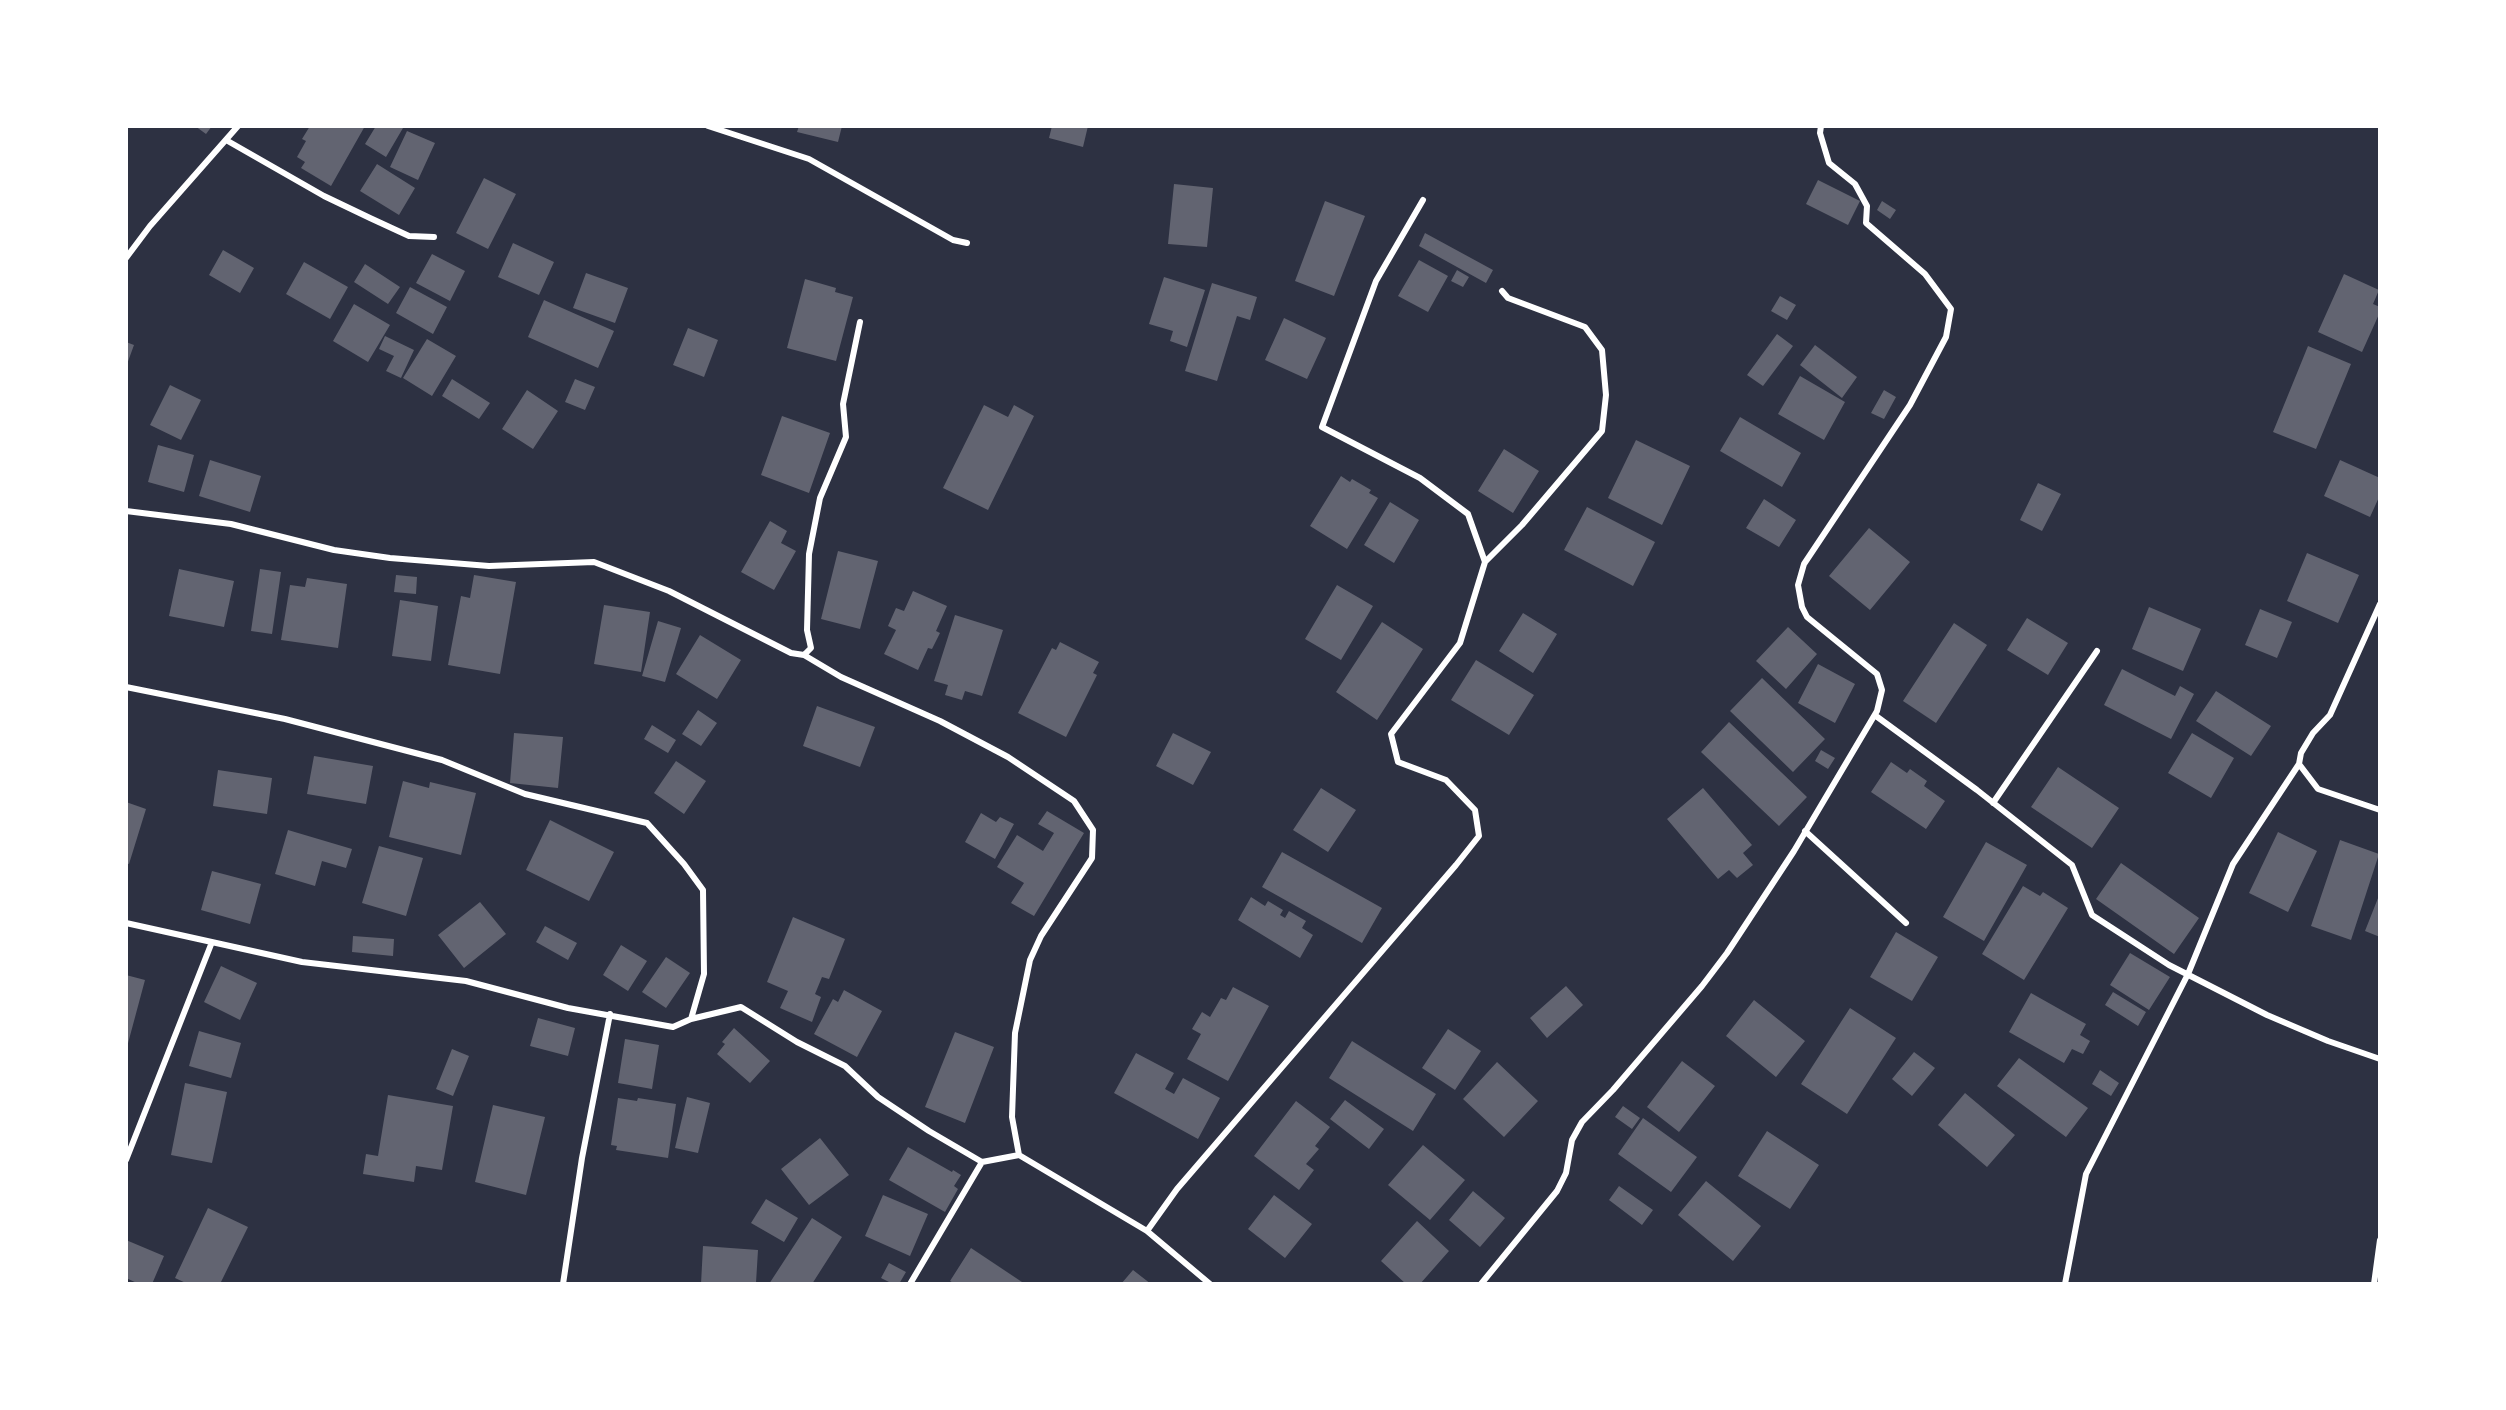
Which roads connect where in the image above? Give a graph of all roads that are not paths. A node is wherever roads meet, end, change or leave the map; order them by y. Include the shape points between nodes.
1 (238, 126) edge
2 (708, 126) edge
3 (1821, 126) edge
4 (226, 140) junction
5 (1423, 200) dead end
6 (434, 237) dead end
7 (967, 243) dead end
8 (126, 258) edge
9 (1502, 291) dead end
10 (860, 322) dead end
11 (126, 511) edge
12 (1485, 562) junction
13 (2380, 604) edge
14 (2097, 651) dead end
15 (804, 655) junction
16 (126, 687) edge
17 (1876, 716) junction
18 (2299, 764) junction
19 (1993, 803) junction
20 (2380, 810) edge
21 (1805, 831) junction
22 (126, 923) edge
23 (1906, 923) dead end
24 (212, 942) junction
25 (2188, 974) junction
26 (610, 1014) junction
27 (691, 1019) junction
28 (2380, 1059) edge
29 (1019, 1155) junction
30 (126, 1160) edge
31 (982, 1162) junction
32 (1148, 1231) junction
33 (2380, 1240) edge
34 (563, 1284) edge
35 (910, 1284) edge
36 (1210, 1284) edge
37 (1481, 1284) edge
38 (2065, 1284) edge
39 (2374, 1284) edge

1 - 4 street
2 - 7 street via 809,159 953,240
3 - 17 street via 1829,164 1855,184 1867,206 1866,223 1925,274 1951,309 1946,337 1910,405 1804,564 1798,585 1807,616 1877,674 1882,690
4 - 6 street via 370,218 409,236
4 - 8 street
5 - 12 street via 1376,280 1322,427 1420,478 1468,514
9 - 12 street via 1508,298 1586,327 1602,350 1606,395 1602,431
10 - 15 street via 843,404 846,437 820,498 808,554 807,630 811,648
11 - 15 street via 231,524 334,550 390,558 489,566 594,562 669,591 791,653
12 - 32 street via 1460,643 1392,734 1398,762 1446,780 1475,810 1479,836 1177,1190
13 - 18 street via 2330,715 2313,733
14 - 19 street
15 - 29 street via 841,677 940,721 1008,757 1074,801 1093,830 1092,858 1041,936 1030,960 1015,1033 1012,1117
16 - 27 street via 285,719 442,760 525,794 647,823 703,890 704,974
17 - 19 street
17 - 21 street
18 - 20 street via 2318,789
18 - 25 street via 2233,864
19 - 25 street via 2072,865 2092,915
21 - 23 street
21 - 37 street via 1702,986 1582,1122 1572,1140 1566,1173 1557,1191
22 - 24 street
24 - 26 street via 302,962 466,981 568,1008
24 - 30 street
25 - 28 street via 2267,1015
25 - 38 street via 2086,1174
26 - 27 street via 673,1027
26 - 34 street
27 - 31 street via 741,1006 797,1042 845,1065 878,1097
29 - 31 street
29 - 32 street
31 - 35 street
32 - 36 street
33 - 39 street

